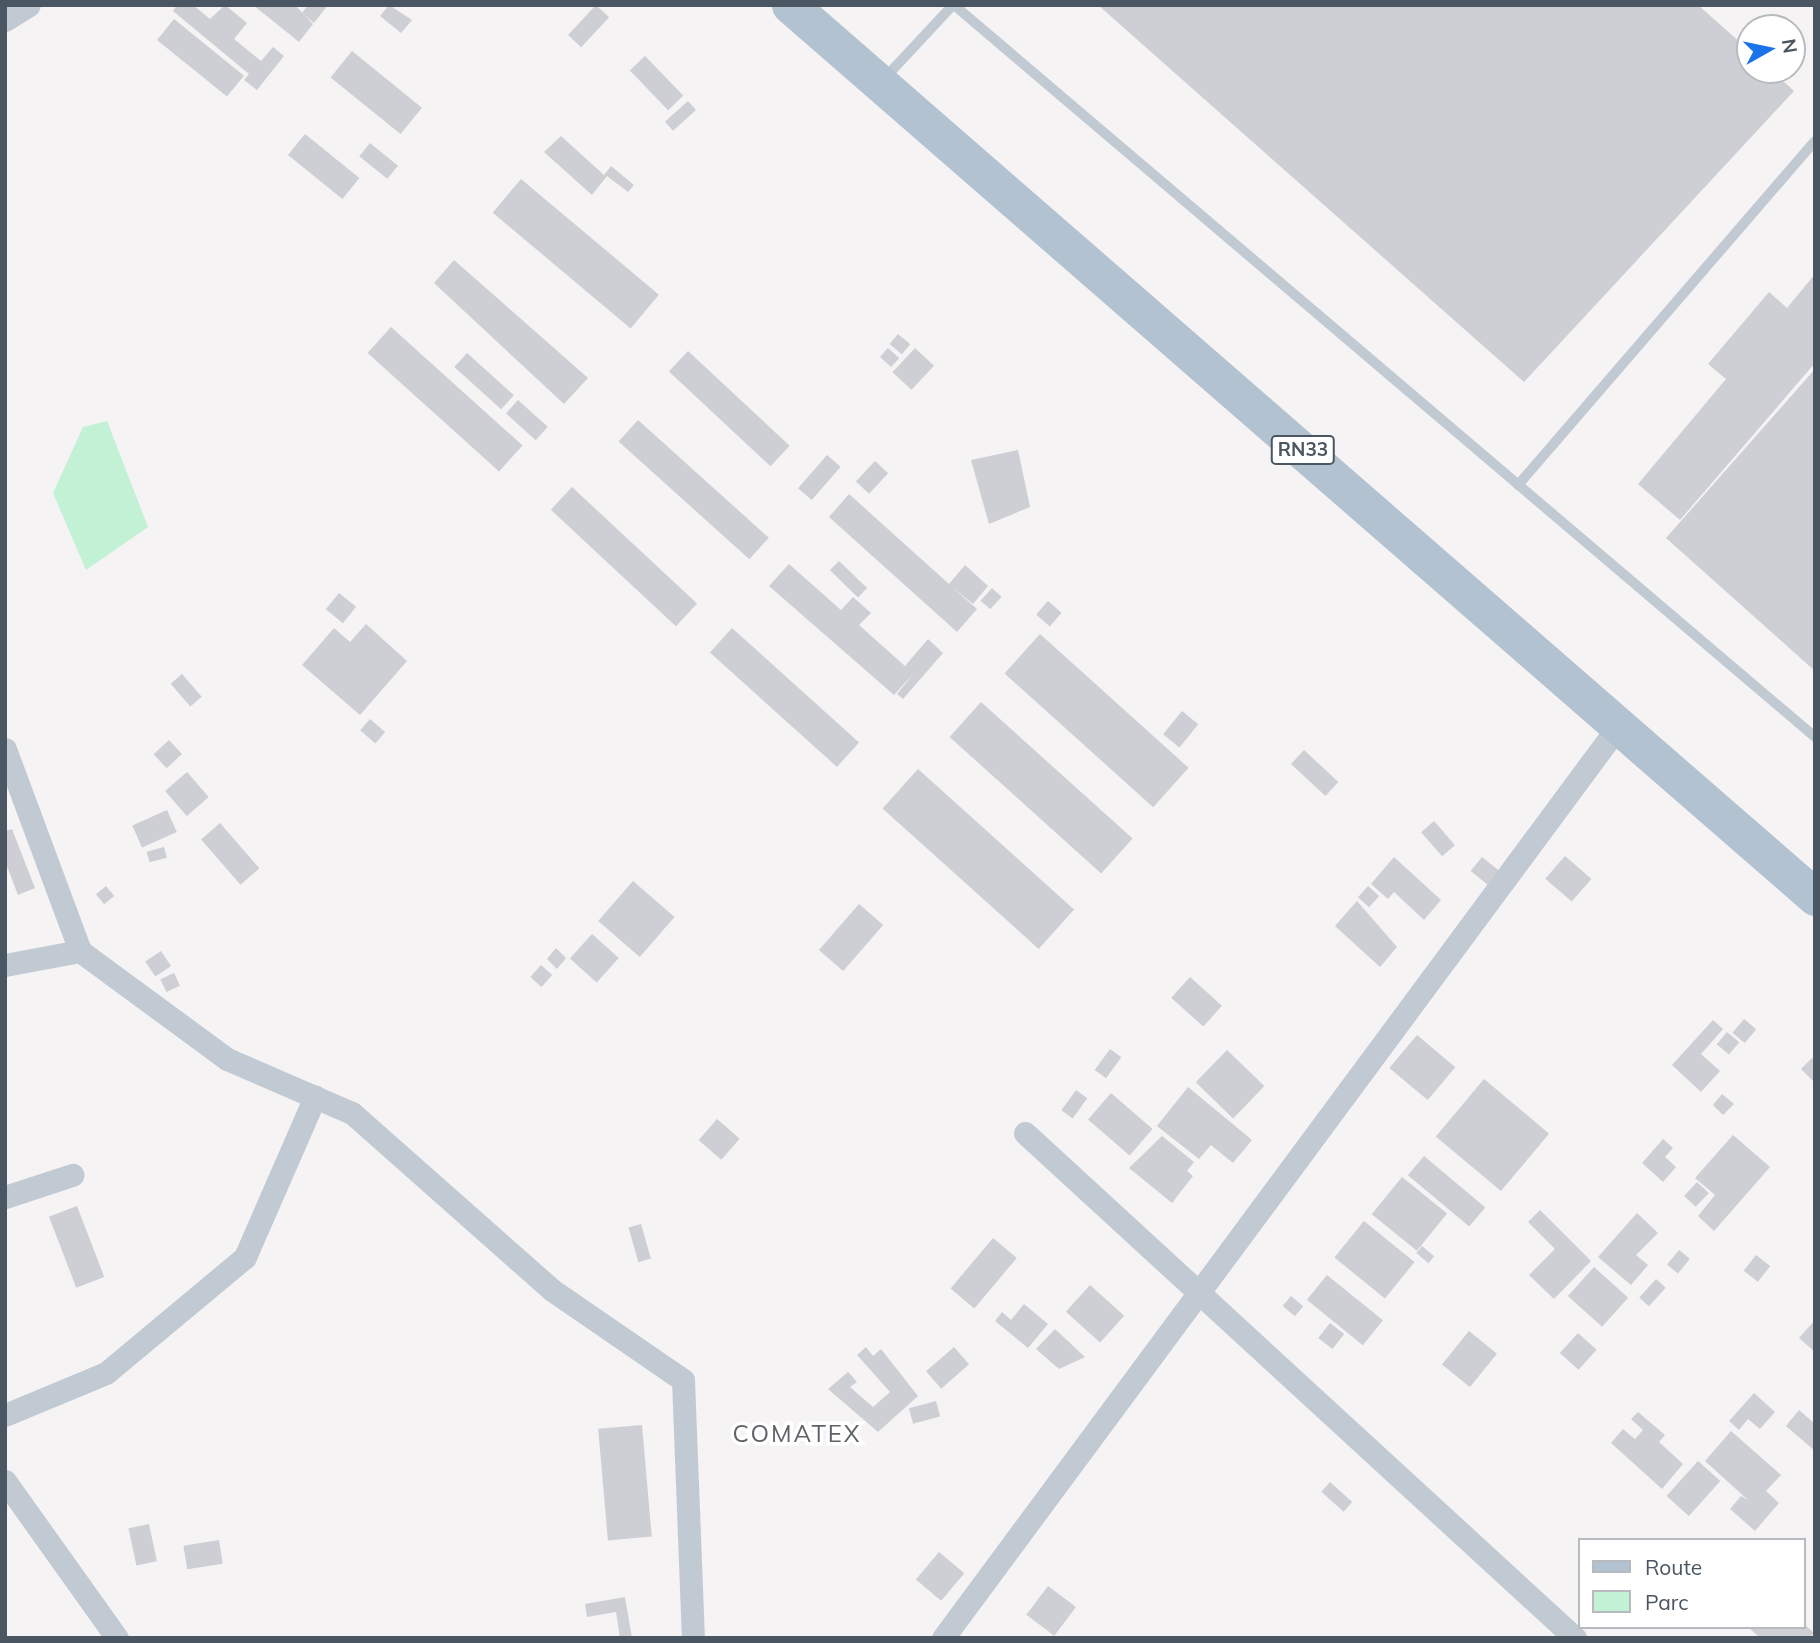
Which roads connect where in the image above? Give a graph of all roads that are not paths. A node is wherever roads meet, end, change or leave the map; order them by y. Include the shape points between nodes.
1 (29, 5) edge
2 (790, 5) edge
3 (953, 5) edge
4 (5, 20) edge
5 (880, 83) junction
6 (1815, 141) edge
7 (1518, 485) junction
8 (1619, 725) junction
9 (1815, 737) edge
10 (5, 749) edge
11 (1815, 897) edge
12 (80, 951) junction
13 (5, 965) edge
14 (315, 1097) junction
15 (1025, 1133) dead end
16 (72, 1175) dead end
17 (5, 1197) edge
18 (1199, 1293) junction
19 (5, 1415) edge
20 (5, 1481) edge
21 (117, 1638) edge
22 (693, 1638) edge
23 (943, 1638) edge
24 (1575, 1638) edge

1 - 4 street
2 - 5 main road, RN33
3 - 5 lane
3 - 7 lane
5 - 8 main road, RN33
6 - 7 lane
7 - 9 lane
8 - 11 main road, RN33
8 - 18 street
10 - 12 street
12 - 13 street
12 - 14 street via 227,1059
14 - 19 street via 245,1257 106,1373
14 - 22 street via 352,1113 552,1290 683,1380
15 - 18 street
16 - 17 street
18 - 23 street
18 - 24 street
20 - 21 street

